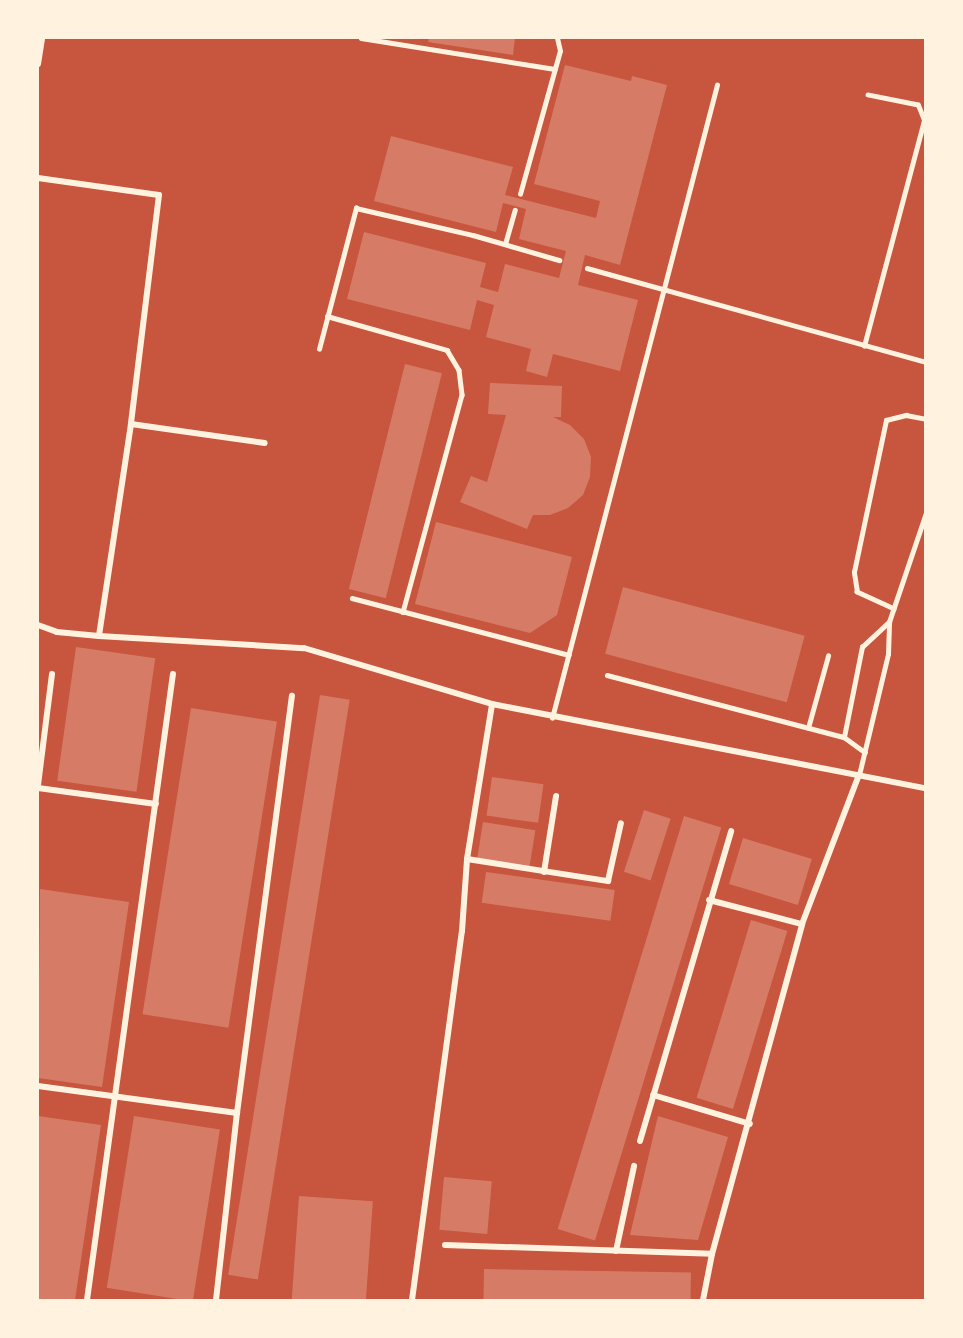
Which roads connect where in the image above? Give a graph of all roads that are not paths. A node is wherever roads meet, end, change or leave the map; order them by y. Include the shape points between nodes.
1 (42, 38) edge
2 (361, 38) edge
3 (557, 38) edge
4 (38, 64) edge
5 (555, 69) junction
6 (717, 85) dead end
7 (868, 95) dead end
8 (38, 178) edge
9 (520, 194) dead end
10 (515, 210) dead end
11 (505, 244) junction
12 (559, 260) dead end
13 (587, 268) dead end
14 (664, 290) junction
15 (327, 316) junction
16 (864, 346) junction
17 (319, 349) dead end
18 (926, 362) edge
19 (926, 419) edge
20 (131, 424) junction
21 (265, 443) dead end
22 (926, 513) edge
23 (352, 598) dead end
24 (894, 609) junction
25 (403, 612) junction
26 (889, 622) junction
27 (38, 625) edge
28 (99, 636) junction
29 (568, 655) junction
30 (828, 656) dead end
31 (52, 674) dead end
32 (173, 674) dead end
33 (607, 675) dead end
34 (292, 696) dead end
35 (492, 704) junction
36 (552, 718) junction
37 (808, 728) junction
38 (844, 737) junction
39 (865, 752) junction
40 (859, 775) junction
41 (38, 786) edge
42 (926, 788) edge
43 (556, 795) dead end
44 (156, 804) junction
45 (621, 823) dead end
46 (731, 831) dead end
47 (467, 859) junction
48 (544, 872) junction
49 (709, 900) junction
50 (802, 924) junction
51 (38, 1086) edge
52 (653, 1095) junction
53 (116, 1097) junction
54 (237, 1113) junction
55 (750, 1124) junction
56 (640, 1141) dead end
57 (634, 1166) dead end
58 (445, 1245) dead end
59 (616, 1251) junction
60 (712, 1254) junction
61 (87, 1300) edge
62 (216, 1300) edge
63 (412, 1300) edge
64 (703, 1300) edge

1 - 4 street
2 - 5 lane
3 - 5 lane via 560,51
5 - 9 lane
6 - 14 lane
7 - 16 lane via 918,105 924,120
8 - 20 street via 159,195
10 - 11 lane
11 - 12 lane
11 - 15 lane via 356,208
13 - 14 lane
14 - 16 lane
14 - 29 lane
15 - 17 lane
15 - 25 lane via 447,350 459,370 462,396
16 - 18 lane
19 - 24 lane via 906,415 886,420 854,572 857,592
20 - 21 street
20 - 28 street
22 - 24 lane
23 - 25 lane
24 - 26 lane
25 - 29 lane
26 - 38 lane via 862,647
26 - 39 lane via 888,654
27 - 28 street via 57,632
28 - 35 street via 304,648
29 - 36 lane
30 - 37 lane
31 - 41 street
32 - 44 street
33 - 37 lane
34 - 54 street
35 - 36 street
35 - 47 street
36 - 40 street
37 - 38 lane
38 - 39 lane
39 - 40 lane
40 - 42 street
40 - 50 street
41 - 44 street
43 - 48 street
44 - 53 street
45 - 48 street via 608,881
46 - 49 street
47 - 48 street
47 - 63 street via 462,931
49 - 50 street
49 - 52 street
50 - 55 street
51 - 53 street
52 - 55 street
52 - 56 street
53 - 54 street
53 - 61 street
54 - 62 street
55 - 60 street
57 - 59 street
58 - 59 street
59 - 60 street
60 - 64 street

